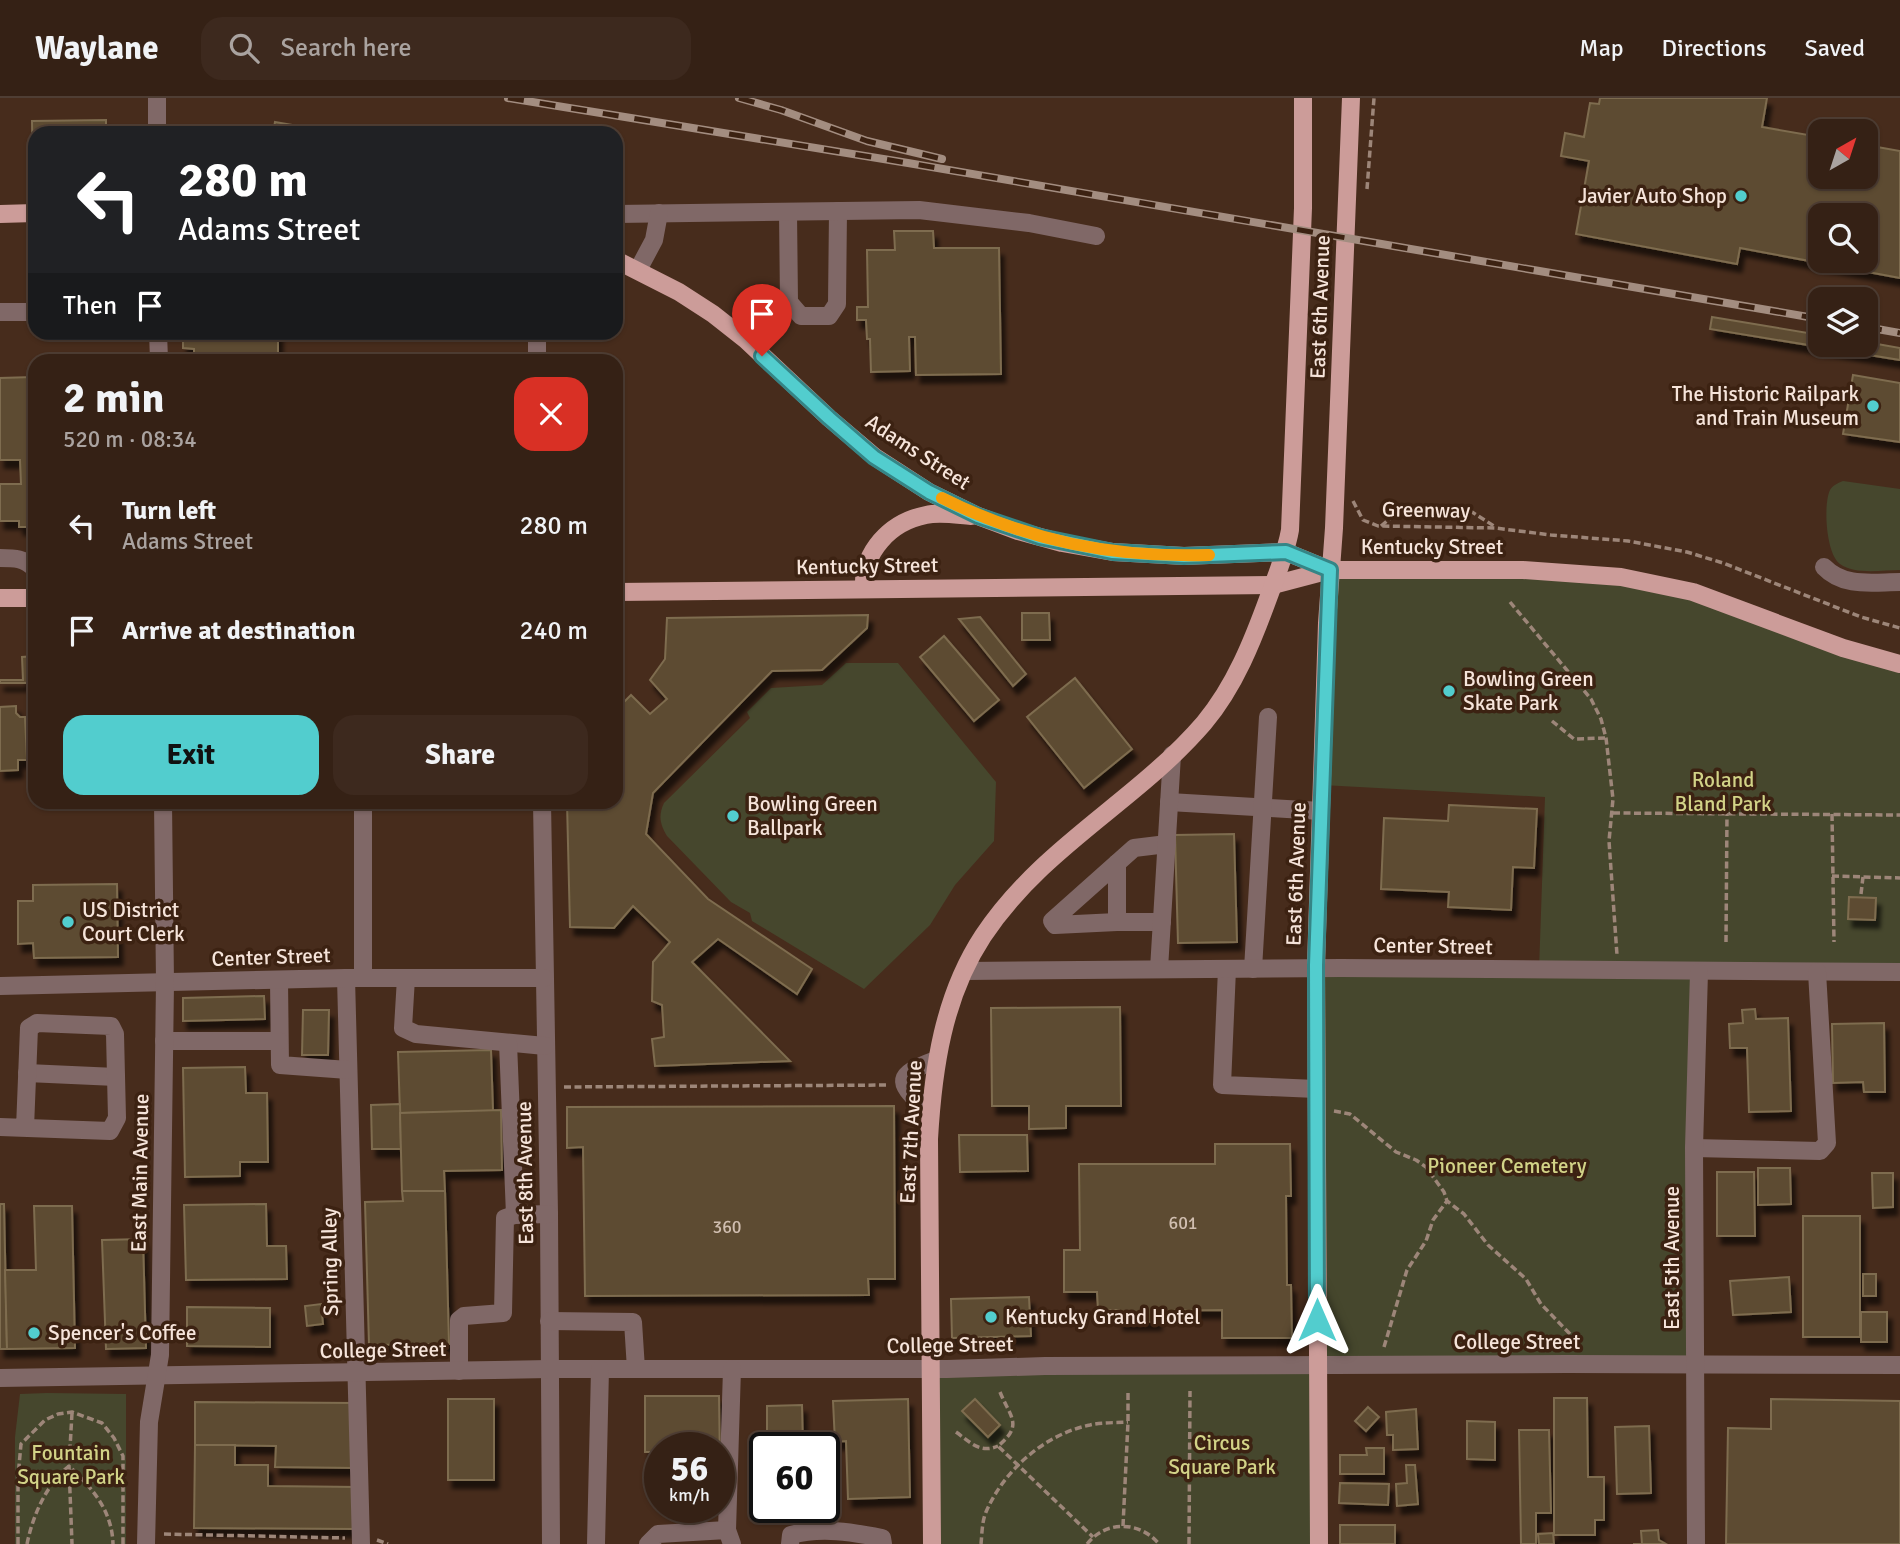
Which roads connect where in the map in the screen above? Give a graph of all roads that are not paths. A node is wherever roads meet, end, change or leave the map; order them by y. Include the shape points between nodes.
1 (158, 98) edge
2 (1303, 98) edge
3 (1351, 98) edge
4 (157, 126) edge
5 (838, 211) junction
6 (788, 212) junction
7 (28, 213) edge
8 (659, 213) junction
9 (0, 214) edge
10 (623, 214) edge
11 (1096, 236) dead end
12 (623, 263) edge
13 (638, 270) junction
14 (0, 312) edge
15 (28, 312) edge
16 (978, 516) junction
17 (1286, 552) junction
18 (0, 558) edge
19 (28, 561) edge
20 (1824, 567) dead end
21 (1330, 570) junction
22 (1900, 582) edge
23 (1273, 585) junction
24 (864, 589) junction
25 (623, 592) edge
26 (0, 598) edge
27 (28, 598) edge
28 (1900, 664) edge
29 (1268, 717) dead end
30 (1172, 755) junction
31 (1170, 802) junction
32 (1261, 807) junction
33 (163, 809) edge
34 (363, 809) edge
35 (542, 809) edge
36 (1321, 811) junction
37 (1167, 844) junction
38 (1117, 863) junction
39 (1117, 922) junction
40 (1162, 922) junction
41 (1316, 968) junction
42 (1227, 969) junction
43 (1253, 969) junction
44 (1159, 970) junction
45 (965, 971) junction
46 (1699, 972) junction
47 (1817, 972) junction
48 (1900, 972) edge
49 (355, 978) junction
50 (406, 978) junction
51 (544, 978) junction
52 (279, 980) junction
53 (165, 983) junction
54 (0, 986) edge
55 (164, 1041) junction
56 (279, 1041) junction
57 (508, 1043) junction
58 (545, 1046) junction
59 (936, 1060) junction
60 (348, 1070) junction
61 (27, 1073) junction
62 (116, 1077) junction
63 (1316, 1089) junction
64 (930, 1114) junction
65 (0, 1127) edge
66 (25, 1128) junction
67 (1694, 1148) junction
68 (549, 1214) junction
69 (515, 1215) junction
70 (549, 1321) junction
71 (1317, 1365) junction
72 (1900, 1365) edge
73 (1696, 1366) junction
74 (549, 1369) junction
75 (600, 1369) junction
76 (636, 1369) junction
77 (732, 1369) junction
78 (930, 1369) junction
79 (459, 1371) junction
80 (355, 1373) junction
81 (158, 1375) junction
82 (0, 1378) edge
83 (730, 1537) edge
84 (145, 1538) edge
85 (361, 1541) edge
86 (551, 1544) edge
87 (596, 1544) edge
88 (648, 1544) edge
89 (790, 1544) edge
90 (883, 1544) edge
91 (932, 1544) edge
92 (1319, 1544) edge
93 (1696, 1544) edge

1 - 4 street
2 - 17 main road, East 6th Avenue via 1303,208
3 - 21 main road, East 6th Avenue
5 - 6 street
5 - 6 street via 837,304 829,316 801,316 789,302
5 - 11 street via 919,209
6 - 8 street
7 - 9 main road
8 - 10 street
8 - 13 street via 654,240
12 - 13 main road, Adams Street
13 - 16 main road, Adams Street via 713,314 746,340 874,457
14 - 15 street
16 - 17 main road, Adams Street via 1051,540 1113,552 1184,556
16 - 24 main road via 930,514 898,526 871,552 863,574
17 - 21 main road, Adams Street
17 - 23 main road, East 7th Avenue
18 - 19 street
20 - 22 street via 1849,582
21 - 23 main road, Kentucky Street
21 - 28 main road, Kentucky Street via 1523,570 1644,580 1693,592 1843,648
21 - 36 main road, East 6th Avenue
23 - 24 main road, Kentucky Street
23 - 30 main road, East 7th Avenue via 1227,691
24 - 25 main road, Kentucky Street
26 - 27 main road
29 - 32 street
30 - 31 street
30 - 45 main road, East 7th Avenue via 1044,863 982,938
31 - 32 street
31 - 37 street
32 - 36 street
32 - 43 street
33 - 53 street, East Main Avenue
34 - 49 street, Spring Alley
35 - 51 street, East 8th Avenue
36 - 41 main road, East 6th Avenue
37 - 38 street via 1135,848
37 - 40 street
38 - 39 street
38 - 39 street via 1052,921 1055,925
39 - 40 street
40 - 44 street
41 - 43 street, Center Street
41 - 46 street, Center Street
41 - 63 main road, East 6th Avenue
42 - 43 street, Center Street
42 - 44 street, Center Street
42 - 63 street via 1222,1085
44 - 45 street, Center Street
45 - 59 main road, East 7th Avenue
46 - 47 street, Center Street
46 - 67 street, East 5th Avenue
47 - 48 street, Center Street
47 - 67 street via 1827,1143 1820,1150
49 - 50 street, Center Street
49 - 52 street, Center Street
49 - 60 street, Spring Alley
50 - 51 street, Center Street
50 - 57 street via 403,1028 416,1034
51 - 58 street, East 8th Avenue
52 - 53 street, Center Street
52 - 56 street
53 - 54 street, Center Street
53 - 55 street, East Main Avenue
55 - 56 street
55 - 81 street, East Main Avenue
56 - 60 street via 280,1065
57 - 58 street
57 - 69 street
58 - 68 street, East 8th Avenue
59 - 64 main road, East 7th Avenue
59 - 64 street via 914,1068 904,1084
60 - 80 street, Spring Alley
61 - 62 street
61 - 62 street via 29,1028 37,1023 111,1026
61 - 66 street
62 - 66 street via 117,1118 110,1131
63 - 71 main road, East 6th Avenue
64 - 78 main road, East 7th Avenue
65 - 66 street
67 - 73 street, East 5th Avenue
68 - 69 street
68 - 70 street, East 8th Avenue
69 - 79 street via 505,1218 503,1313 459,1320
70 - 74 street, East 8th Avenue
70 - 76 street via 633,1322
71 - 73 street, College Street
71 - 78 street, College Street
71 - 92 main road, East 6th Avenue
72 - 73 street, College Street
73 - 93 street, East 5th Avenue
74 - 75 street, College Street
74 - 79 street, College Street
74 - 86 street, East 8th Avenue
75 - 76 street, College Street
75 - 87 street
76 - 77 street, College Street
77 - 78 street, College Street
77 - 83 street
78 - 91 main road, East 7th Avenue
79 - 80 street, College Street
80 - 81 street, College Street
80 - 85 street, Spring Alley
81 - 82 street, College Street
81 - 84 street, East Main Avenue via 149,1422
83 - 88 street via 658,1534
89 - 90 street via 791,1535 803,1532 844,1531 882,1538

